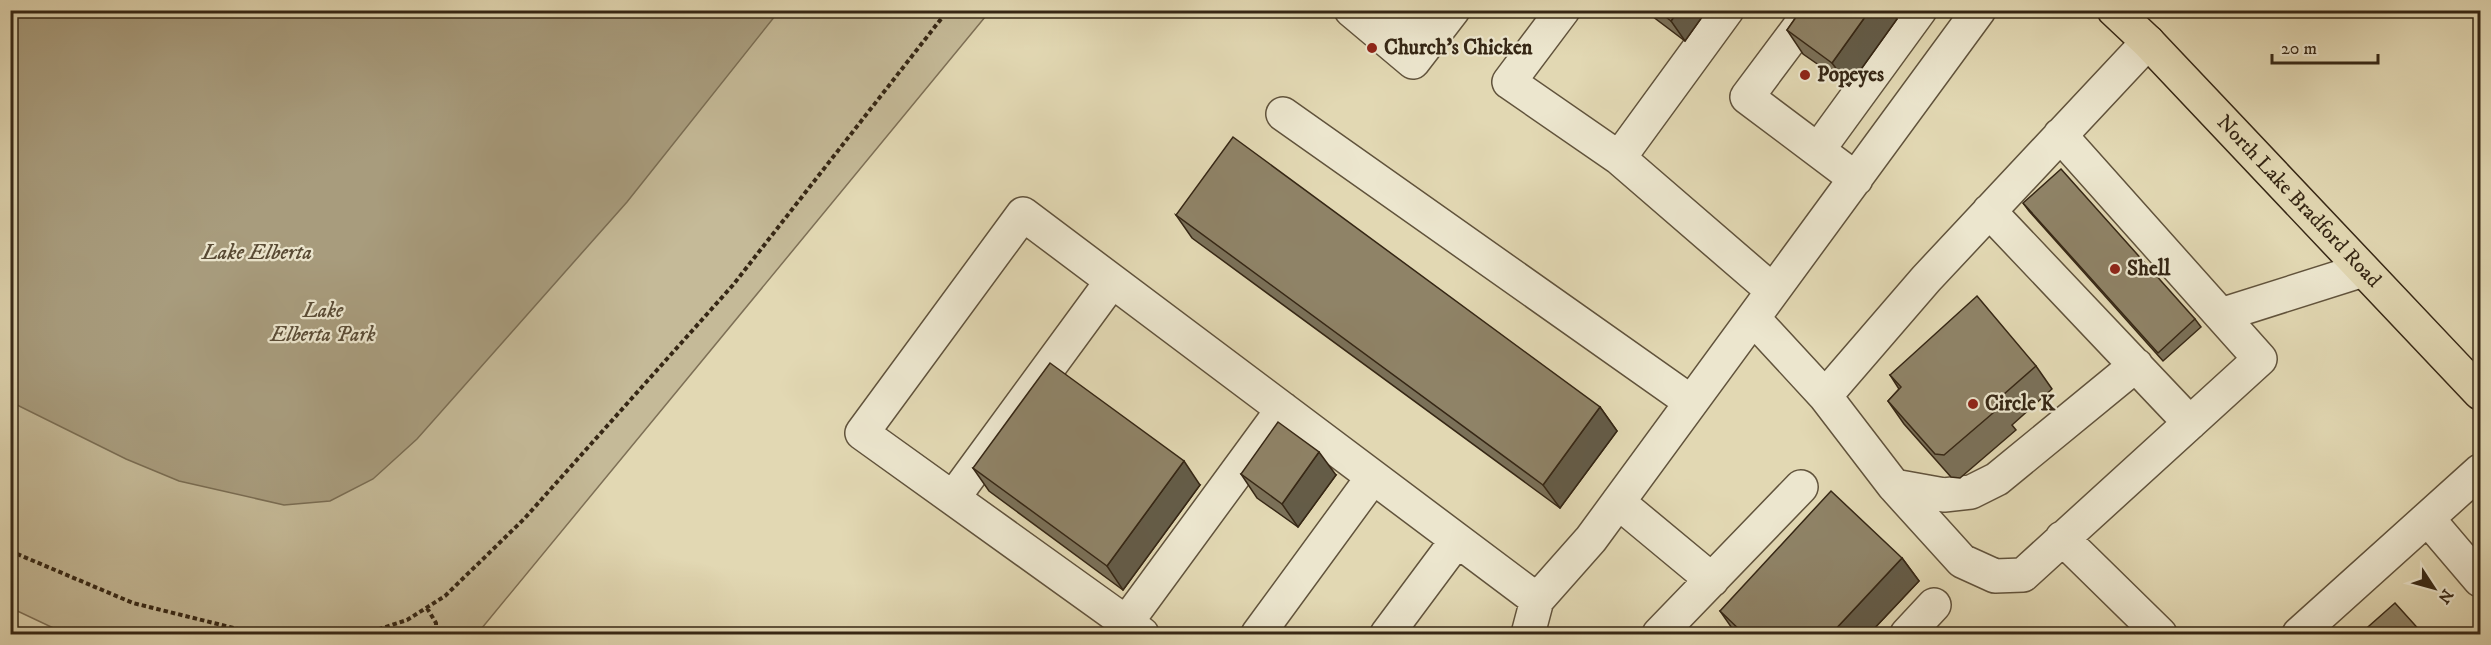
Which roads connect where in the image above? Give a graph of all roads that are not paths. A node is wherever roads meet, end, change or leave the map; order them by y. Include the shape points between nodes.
1 (1351, 10) edge
2 (1372, 10) edge
3 (1438, 10) edge
4 (1453, 10) edge
5 (1563, 10) edge
6 (1727, 10) edge
7 (1812, 10) edge
8 (1920, 10) edge
9 (1979, 10) edge
10 (2114, 10) edge
11 (2148, 42) junction
12 (1283, 114) dead end
13 (2060, 135) junction
14 (1818, 150) junction
15 (1619, 158) junction
16 (1856, 179) junction
17 (1989, 211) junction
18 (2363, 270) junction
19 (1112, 280) junction
20 (1773, 291) junction
21 (2221, 315) junction
22 (1753, 318) junction
23 (2136, 365) junction
24 (2481, 393) edge
25 (1825, 396) junction
26 (1691, 402) junction
27 (1283, 409) junction
28 (2190, 423) junction
29 (2481, 471) edge
30 (1373, 477) junction
31 (1894, 486) junction
32 (1801, 487) dead end
33 (952, 498) junction
34 (1618, 502) junction
35 (2428, 519) junction
36 (2062, 538) junction
37 (1457, 540) junction
38 (1712, 580) junction
39 (2481, 580) edge
40 (1537, 600) junction
41 (1934, 604) dead end
42 (1134, 629) edge
43 (1258, 634) edge
44 (1387, 634) edge
45 (1528, 634) edge
46 (1659, 634) edge
47 (1907, 634) edge
48 (2160, 634) edge
49 (2299, 634) edge

1 - 4 lane via 1413,62
2 - 3 lane via 1396,29 1427,20
5 - 15 lane via 1509,82
6 - 15 lane
7 - 14 lane via 1747,97
8 - 14 lane
9 - 16 lane
10 - 11 main road, North Lake Bradford Road
11 - 13 lane
11 - 18 main road, North Lake Bradford Road
12 - 26 lane
13 - 17 lane
13 - 21 lane
14 - 16 lane
15 - 20 lane
16 - 20 lane
17 - 23 lane
17 - 25 lane
18 - 21 lane
18 - 24 main road, North Lake Bradford Road
19 - 27 lane
19 - 33 lane
19 - 33 lane via 1023,214 862,433
20 - 22 lane
21 - 28 lane via 2260,359
22 - 25 lane
22 - 26 lane
23 - 28 lane
23 - 31 lane via 1988,483 1971,492 1944,495
25 - 31 lane
26 - 34 lane
27 - 30 lane
27 - 42 lane
28 - 36 lane
29 - 35 lane
30 - 37 lane
30 - 43 lane
31 - 36 lane via 1962,561 1995,576 2023,575
32 - 38 lane
33 - 42 lane
34 - 38 lane
34 - 40 lane
35 - 39 lane
35 - 49 lane
36 - 48 lane
37 - 40 lane
37 - 44 lane
38 - 46 lane
40 - 45 lane
41 - 47 lane

